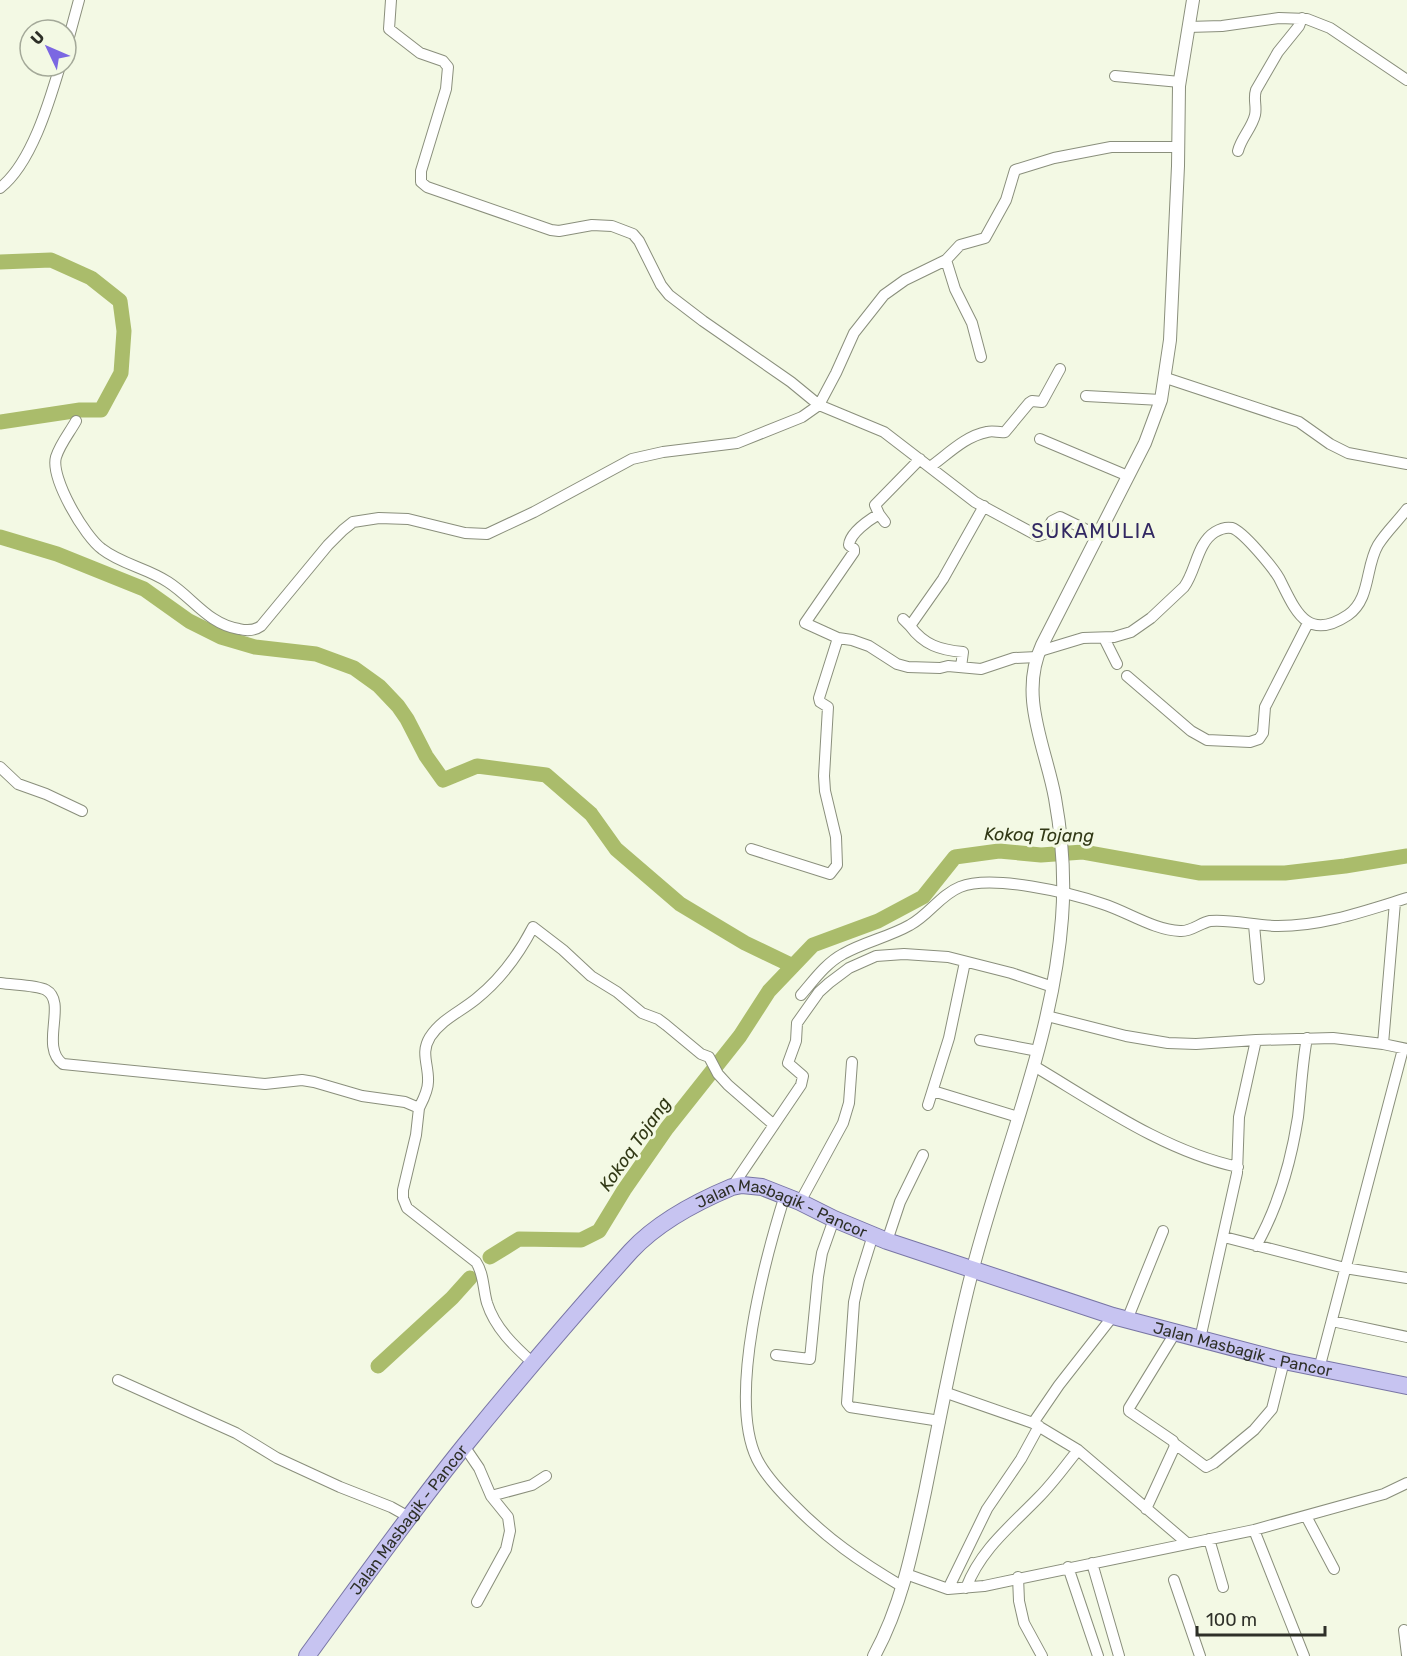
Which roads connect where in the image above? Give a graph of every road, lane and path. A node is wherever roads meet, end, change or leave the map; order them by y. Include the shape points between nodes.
1 (79, 0) edge
2 (391, 0) edge
3 (1193, 0) edge
4 (74, 18) edge
5 (1302, 18) junction
6 (1188, 27) junction
7 (1115, 76) dead end
8 (56, 78) edge
9 (1407, 80) edge
10 (1180, 82) junction
11 (1178, 147) junction
12 (1238, 151) dead end
13 (0, 188) edge
14 (946, 260) junction
15 (981, 357) dead end
16 (1060, 369) dead end
17 (1166, 378) junction
18 (1086, 396) dead end
19 (1161, 400) junction
20 (819, 405) junction
21 (76, 421) dead end
22 (1040, 439) dead end
23 (920, 459) junction
24 (1407, 465) edge
25 (930, 467) junction
26 (1128, 476) junction
27 (984, 507) junction
28 (1407, 509) edge
29 (1097, 535) junction
30 (1308, 623) junction
31 (838, 638) junction
32 (1104, 638) junction
33 (1039, 654) junction
34 (1118, 664) dead end
35 (961, 667) junction
36 (1127, 676) dead end
37 (0, 767) edge
38 (82, 811) dead end
39 (751, 849) dead end
40 (1063, 892) junction
41 (1407, 898) edge
42 (1395, 902) junction
43 (1254, 929) junction
44 (965, 962) junction
45 (1259, 979) dead end
46 (0, 983) edge
47 (1053, 987) junction
48 (801, 994) dead end
49 (1047, 1016) junction
50 (1307, 1038) junction
51 (980, 1040) dead end
52 (1256, 1040) junction
53 (1383, 1044) junction
54 (1405, 1049) edge
55 (1038, 1051) junction
56 (852, 1062) dead end
57 (1034, 1066) junction
58 (933, 1091) junction
59 (928, 1105) dead end
60 (419, 1108) junction
61 (1018, 1117) junction
62 (774, 1125) junction
63 (923, 1155) dead end
64 (1238, 1167) junction
65 (732, 1187) junction
66 (792, 1198) junction
67 (834, 1219) junction
68 (1163, 1231) dead end
69 (1224, 1237) junction
70 (880, 1238) junction
71 (1256, 1246) junction
72 (1345, 1268) junction
73 (972, 1270) junction
74 (1407, 1278) edge
75 (1120, 1318) junction
76 (1332, 1321) junction
77 (1175, 1333) junction
78 (1407, 1337) edge
79 (1200, 1339) junction
80 (777, 1354) dead end
81 (1284, 1361) junction
82 (533, 1363) junction
83 (1319, 1369) junction
84 (118, 1380) dead end
85 (1407, 1384) edge
86 (944, 1392) junction
87 (940, 1421) junction
88 (1036, 1425) junction
89 (1175, 1444) junction
90 (464, 1446) junction
91 (1078, 1450) junction
92 (546, 1476) dead end
93 (1406, 1485) edge
94 (491, 1496) junction
95 (1146, 1509) junction
96 (1306, 1516) junction
97 (409, 1517) junction
98 (1254, 1530) junction
99 (1209, 1539) junction
100 (1187, 1543) junction
101 (1092, 1563) junction
102 (1068, 1567) junction
103 (1334, 1569) dead end
104 (906, 1574) junction
105 (1018, 1577) junction
106 (1174, 1580) dead end
107 (903, 1587) junction
108 (1223, 1587) dead end
109 (966, 1588) junction
110 (948, 1589) junction
111 (477, 1602) dead end
112 (1404, 1630) dead end
113 (1040, 1654) edge
114 (1407, 1655) edge
115 (307, 1656) edge
116 (876, 1656) edge
117 (1098, 1656) edge
118 (1119, 1656) edge
119 (1200, 1656) edge
120 (1304, 1656) edge

1 - 4 street
2 - 20 street via 389,29 413,49 443,61 448,67 420,177 427,187 544,229 560,231 592,225 627,231 639,241 669,295
3 - 6 street
5 - 6 street
5 - 9 street via 1330,28
5 - 12 street via 1256,90 1255,117
6 - 10 street
7 - 10 street
8 - 13 street via 32,144 13,177
10 - 11 street
11 - 14 street via 1111,147 1017,168 1006,200 987,235 960,246
11 - 17 street
14 - 15 street via 955,290 972,323
14 - 20 street via 905,280 879,301 854,333
16 - 25 street via 1042,402 1029,403 1005,432 977,435
17 - 19 street
17 - 24 street via 1299,422 1348,453
18 - 19 street
19 - 26 street
20 - 21 street via 796,420 742,442 632,459 487,534 465,533 408,519 353,522 328,545 261,626 252,630 228,627 211,619 167,581 101,549 85,531 63,493 55,465 60,447
20 - 23 street via 884,432
22 - 26 street
23 - 25 street
23 - 31 street via 874,506 882,518 849,540 854,552 805,620 806,624
25 - 27 street
26 - 29 street
27 - 29 street via 1038,536 1057,517
27 - 35 street via 943,579 907,623 928,644 963,652
28 - 30 street via 1378,545 1357,607 1324,625
29 - 33 street
30 - 32 street via 1300,617 1266,560 1239,532 1222,528 1209,537 1190,579 1165,606 1131,632
30 - 36 street via 1265,707 1263,733 1250,742 1207,740
31 - 35 street via 872,647 902,666
31 - 39 street via 819,698 828,707 824,776 836,837 837,865 830,874
32 - 33 street via 1083,638
32 - 34 street
33 - 35 street via 986,668
33 - 40 street via 1034,710 1054,790
37 - 38 street via 18,784
40 - 43 street via 1182,932 1212,921
40 - 47 street
40 - 48 street via 1010,885 964,885 944,897 919,921 843,954
41 - 42 street
42 - 43 street via 1327,921
42 - 53 street
43 - 45 street
44 - 47 street
44 - 58 street
44 - 62 street via 932,955 876,956 849,968 829,983 796,1025 796,1041 788,1063 803,1076
46 - 60 street via 45,989 51,994 55,1005 53,1051 63,1064 265,1084 302,1080
47 - 49 street
49 - 52 street via 1168,1043
49 - 55 street
50 - 52 street
50 - 53 street
50 - 71 street via 1292,1147 1275,1206
51 - 55 street
52 - 64 street via 1239,1116
53 - 54 street
54 - 72 street
55 - 57 street
56 - 66 street via 849,1103 843,1123
57 - 61 street
57 - 64 street via 1159,1137 1196,1155
58 - 59 street
58 - 61 street
60 - 62 street via 428,1086 424,1059 429,1040 447,1018 500,978 531,930 563,950 642,1013 658,1019 709,1057 728,1085
60 - 82 street via 403,1190 407,1208 476,1262 494,1320
61 - 73 street
62 - 65 street
63 - 70 street
64 - 69 street
65 - 66 main road, Jalan Masbagik - Pancor via 753,1185
65 - 82 main road, Jalan Masbagik - Pancor via 644,1237
66 - 67 main road, Jalan Masbagik - Pancor
66 - 107 street via 763,1275 749,1349 751,1442 764,1471 816,1527 838,1546
67 - 70 main road, Jalan Masbagik - Pancor
67 - 80 street via 819,1269 810,1359
68 - 75 street
69 - 71 street
69 - 79 street
70 - 73 main road, Jalan Masbagik - Pancor
70 - 87 street via 854,1302 847,1403 850,1407
71 - 72 street
72 - 74 street
72 - 76 street
73 - 75 main road, Jalan Masbagik - Pancor
73 - 86 street
75 - 77 main road, Jalan Masbagik - Pancor
75 - 88 street via 1055,1392
76 - 78 street
76 - 83 street
77 - 79 main road, Jalan Masbagik - Pancor
77 - 89 street via 1129,1410
79 - 81 main road, Jalan Masbagik - Pancor
81 - 83 main road, Jalan Masbagik - Pancor
81 - 89 street via 1272,1409 1254,1430 1214,1463 1206,1467
82 - 90 main road, Jalan Masbagik - Pancor
83 - 85 main road, Jalan Masbagik - Pancor
84 - 97 street
86 - 87 street
86 - 88 street
87 - 104 street
88 - 91 street
88 - 110 street via 1022,1459 987,1509
89 - 95 street
90 - 94 street
90 - 97 main road, Jalan Masbagik - Pancor
91 - 95 street
91 - 109 street via 1050,1486 987,1549
92 - 94 street via 532,1485
93 - 96 street
94 - 111 street via 508,1517 509,1541
95 - 100 street
96 - 98 street
96 - 103 street
97 - 115 main road, Jalan Masbagik - Pancor
98 - 99 street
98 - 120 street
99 - 100 street
99 - 108 street
100 - 101 street
101 - 102 street
101 - 118 street
102 - 105 street
102 - 117 street
104 - 107 street
104 - 110 street
105 - 109 street
105 - 113 street via 1021,1614
106 - 119 street
107 - 116 street
109 - 110 street
112 - 114 street

